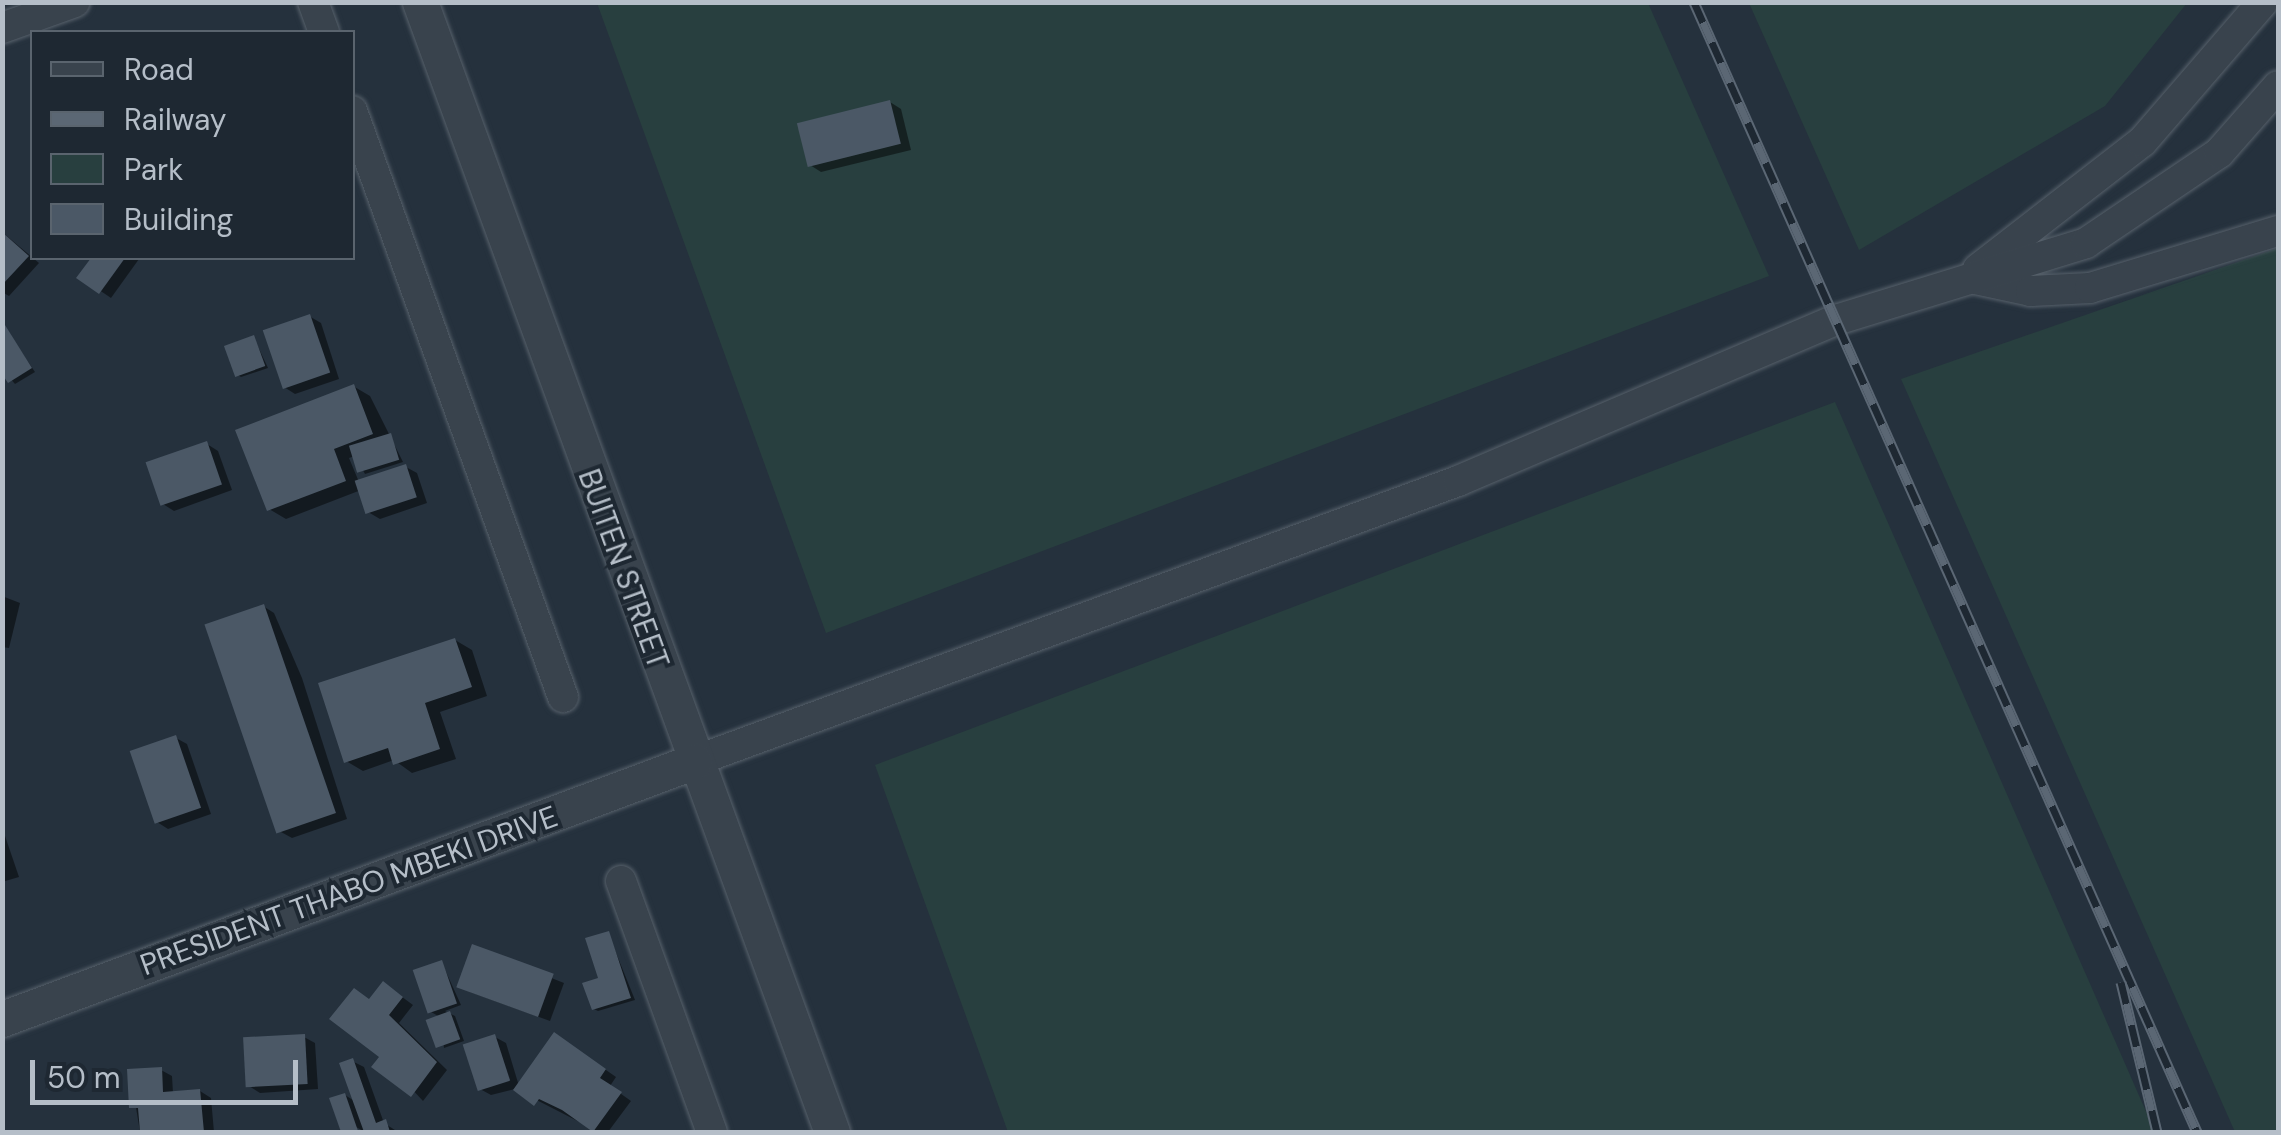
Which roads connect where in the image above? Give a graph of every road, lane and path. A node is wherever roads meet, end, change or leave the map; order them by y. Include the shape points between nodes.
1 (75, 2) edge
2 (314, 2) edge
3 (420, 2) edge
4 (2262, 2) edge
5 (2, 28) edge
6 (323, 30) edge
7 (2278, 86) edge
8 (355, 119) edge
9 (2278, 231) edge
10 (1968, 277) junction
11 (563, 696) dead end
12 (695, 761) junction
13 (621, 882) dead end
14 (2, 1020) edge
15 (712, 1132) edge
16 (832, 1132) edge

1 - 5 street
2 - 6 street
3 - 12 street, BUITEN STREET
4 - 10 street via 2142,142
7 - 10 street via 2219,153 2148,207 2086,243
8 - 11 street
9 - 10 street via 2090,288 2031,290
10 - 12 street via 1836,320 1458,481
12 - 14 street, PRESIDENT THABO MBEKI DRIVE
12 - 16 street, BUITEN STREET
13 - 15 street

